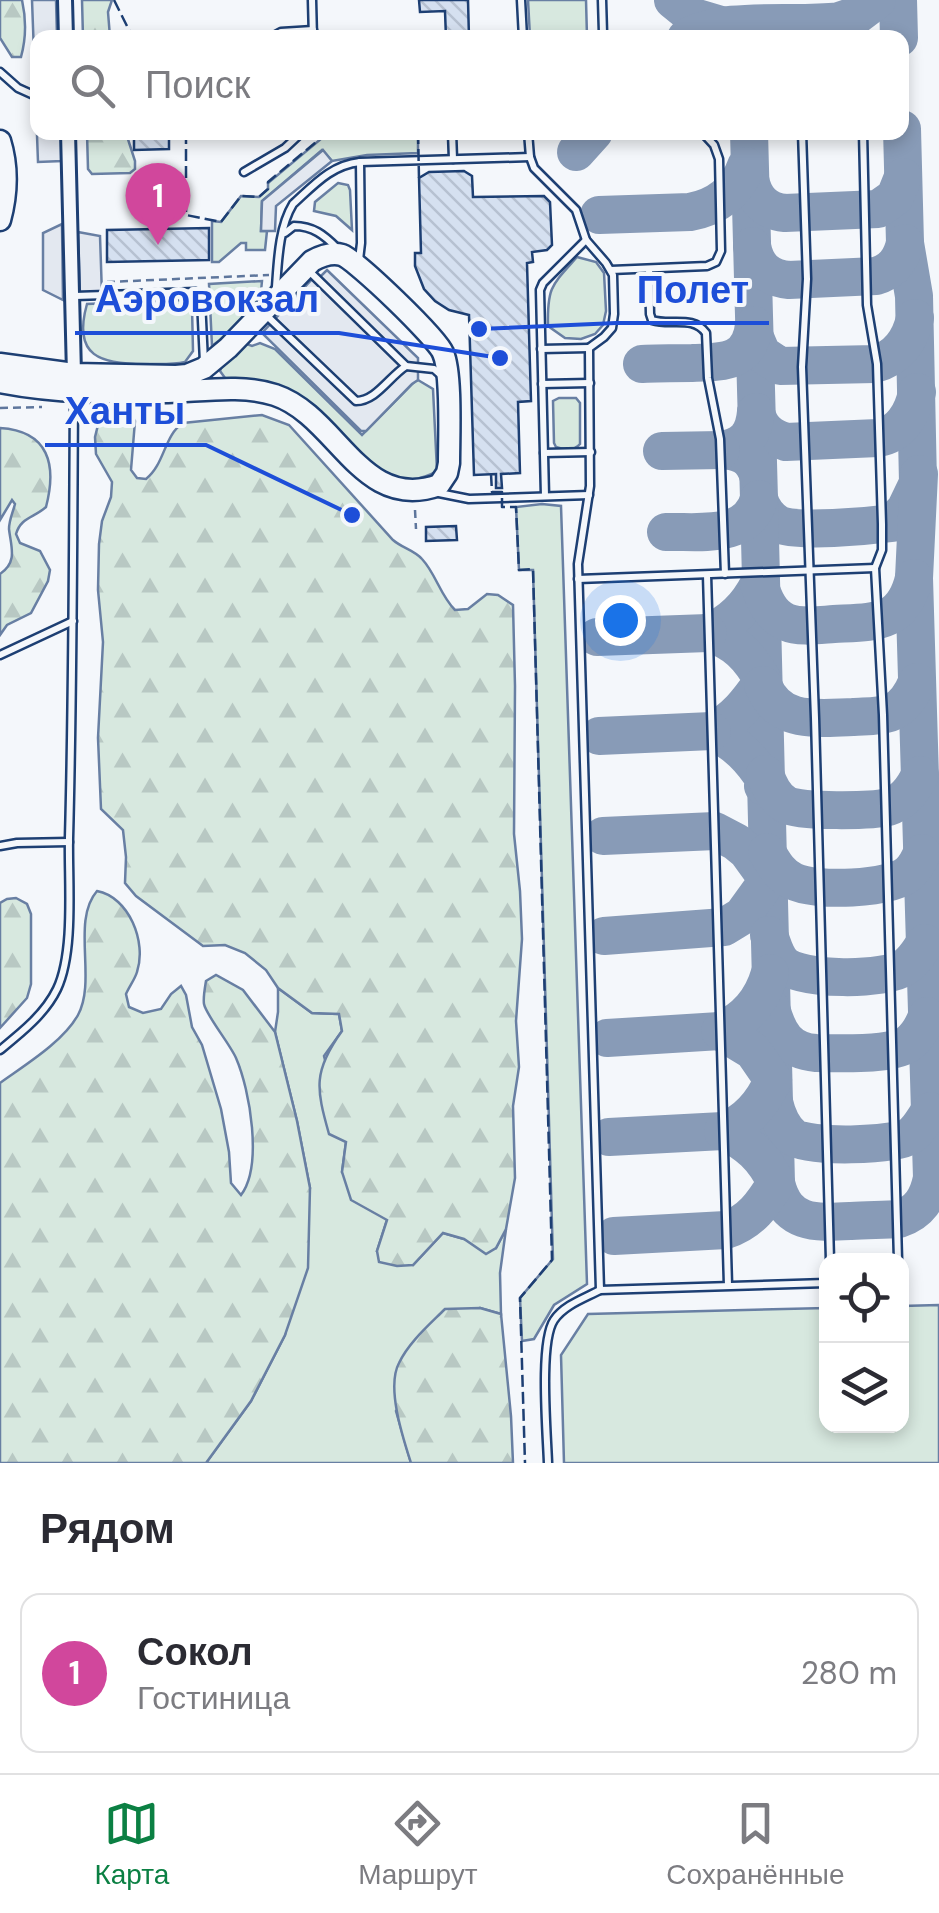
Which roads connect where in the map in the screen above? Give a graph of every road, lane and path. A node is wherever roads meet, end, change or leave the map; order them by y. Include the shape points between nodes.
1 (64, 0) edge
2 (312, 0) edge
3 (521, 0) edge
4 (602, 0) edge
5 (66, 30) edge
6 (312, 30) edge
7 (523, 30) edge
8 (604, 30) edge
9 (0, 72) edge
10 (30, 93) edge
11 (0, 140) edge
12 (68, 140) edge
13 (294, 140) edge
14 (452, 140) edge
15 (529, 140) edge
16 (709, 140) edge
17 (802, 140) edge
18 (862, 140) edge
19 (530, 158) junction
20 (453, 159) junction
21 (360, 162) junction
22 (244, 172) dead end
23 (0, 220) edge
24 (282, 236) junction
25 (586, 240) junction
26 (353, 262) junction
27 (304, 268) junction
28 (649, 269) junction
29 (611, 270) junction
30 (72, 296) junction
31 (269, 305) junction
32 (589, 348) junction
33 (540, 349) junction
34 (0, 364) edge
35 (406, 366) junction
36 (204, 368) junction
37 (0, 382) edge
38 (447, 382) junction
39 (590, 383) junction
40 (542, 384) junction
41 (68, 386) junction
42 (0, 394) edge
43 (591, 452) junction
44 (544, 453) junction
45 (450, 462) junction
46 (423, 489) junction
47 (589, 495) junction
48 (451, 496) junction
49 (545, 496) junction
50 (876, 568) junction
51 (809, 570) junction
52 (725, 574) junction
53 (707, 575) junction
54 (578, 579) junction
55 (73, 622) junction
56 (0, 654) edge
57 (69, 842) junction
58 (0, 846) edge
59 (0, 1050) edge
60 (830, 1253) edge
61 (898, 1253) edge
62 (819, 1283) edge
63 (728, 1285) junction
64 (600, 1290) junction
65 (548, 1463) edge

1 - 5 street
2 - 6 lane
3 - 7 lane
4 - 8 lane
9 - 10 lane
11 - 23 main road via 6,169
12 - 30 street
13 - 22 lane
14 - 20 lane
15 - 19 lane
16 - 28 lane via 719,159 719,257 712,265
17 - 51 lane
18 - 50 lane via 882,546
19 - 20 lane
19 - 25 lane via 540,177 576,210
20 - 21 lane
21 - 24 lane via 331,170 293,204
21 - 26 lane via 361,244
24 - 26 lane via 294,226 308,227
24 - 31 lane
25 - 29 lane
25 - 33 lane via 540,290
26 - 27 main road via 330,254
26 - 38 main road via 438,344
27 - 31 main road
27 - 35 lane
28 - 29 lane
28 - 52 lane via 652,320 694,323 706,333 720,440
29 - 32 lane via 614,322
30 - 36 lane via 196,292
30 - 41 street
31 - 35 lane via 356,401 368,400
31 - 36 main road
32 - 33 lane
32 - 39 lane
33 - 40 lane
34 - 41 main road
35 - 38 lane via 434,369
36 - 41 main road
37 - 41 main road
38 - 45 main road
39 - 40 lane
39 - 43 lane
40 - 44 lane
41 - 42 main road
41 - 46 main road via 270,393 301,408 382,484
41 - 55 lane
43 - 44 lane
43 - 47 lane
44 - 49 lane
45 - 46 main road via 439,485
45 - 48 lane
46 - 48 lane
47 - 49 lane
47 - 54 lane
48 - 49 lane
50 - 51 lane
50 - 61 lane
51 - 52 lane
51 - 60 lane
52 - 53 lane
53 - 54 lane
53 - 63 lane
54 - 64 lane
55 - 56 lane
55 - 57 lane
57 - 58 lane
57 - 59 lane via 69,915 58,988
62 - 63 lane
63 - 64 lane
64 - 65 lane via 563,1310 550,1327

